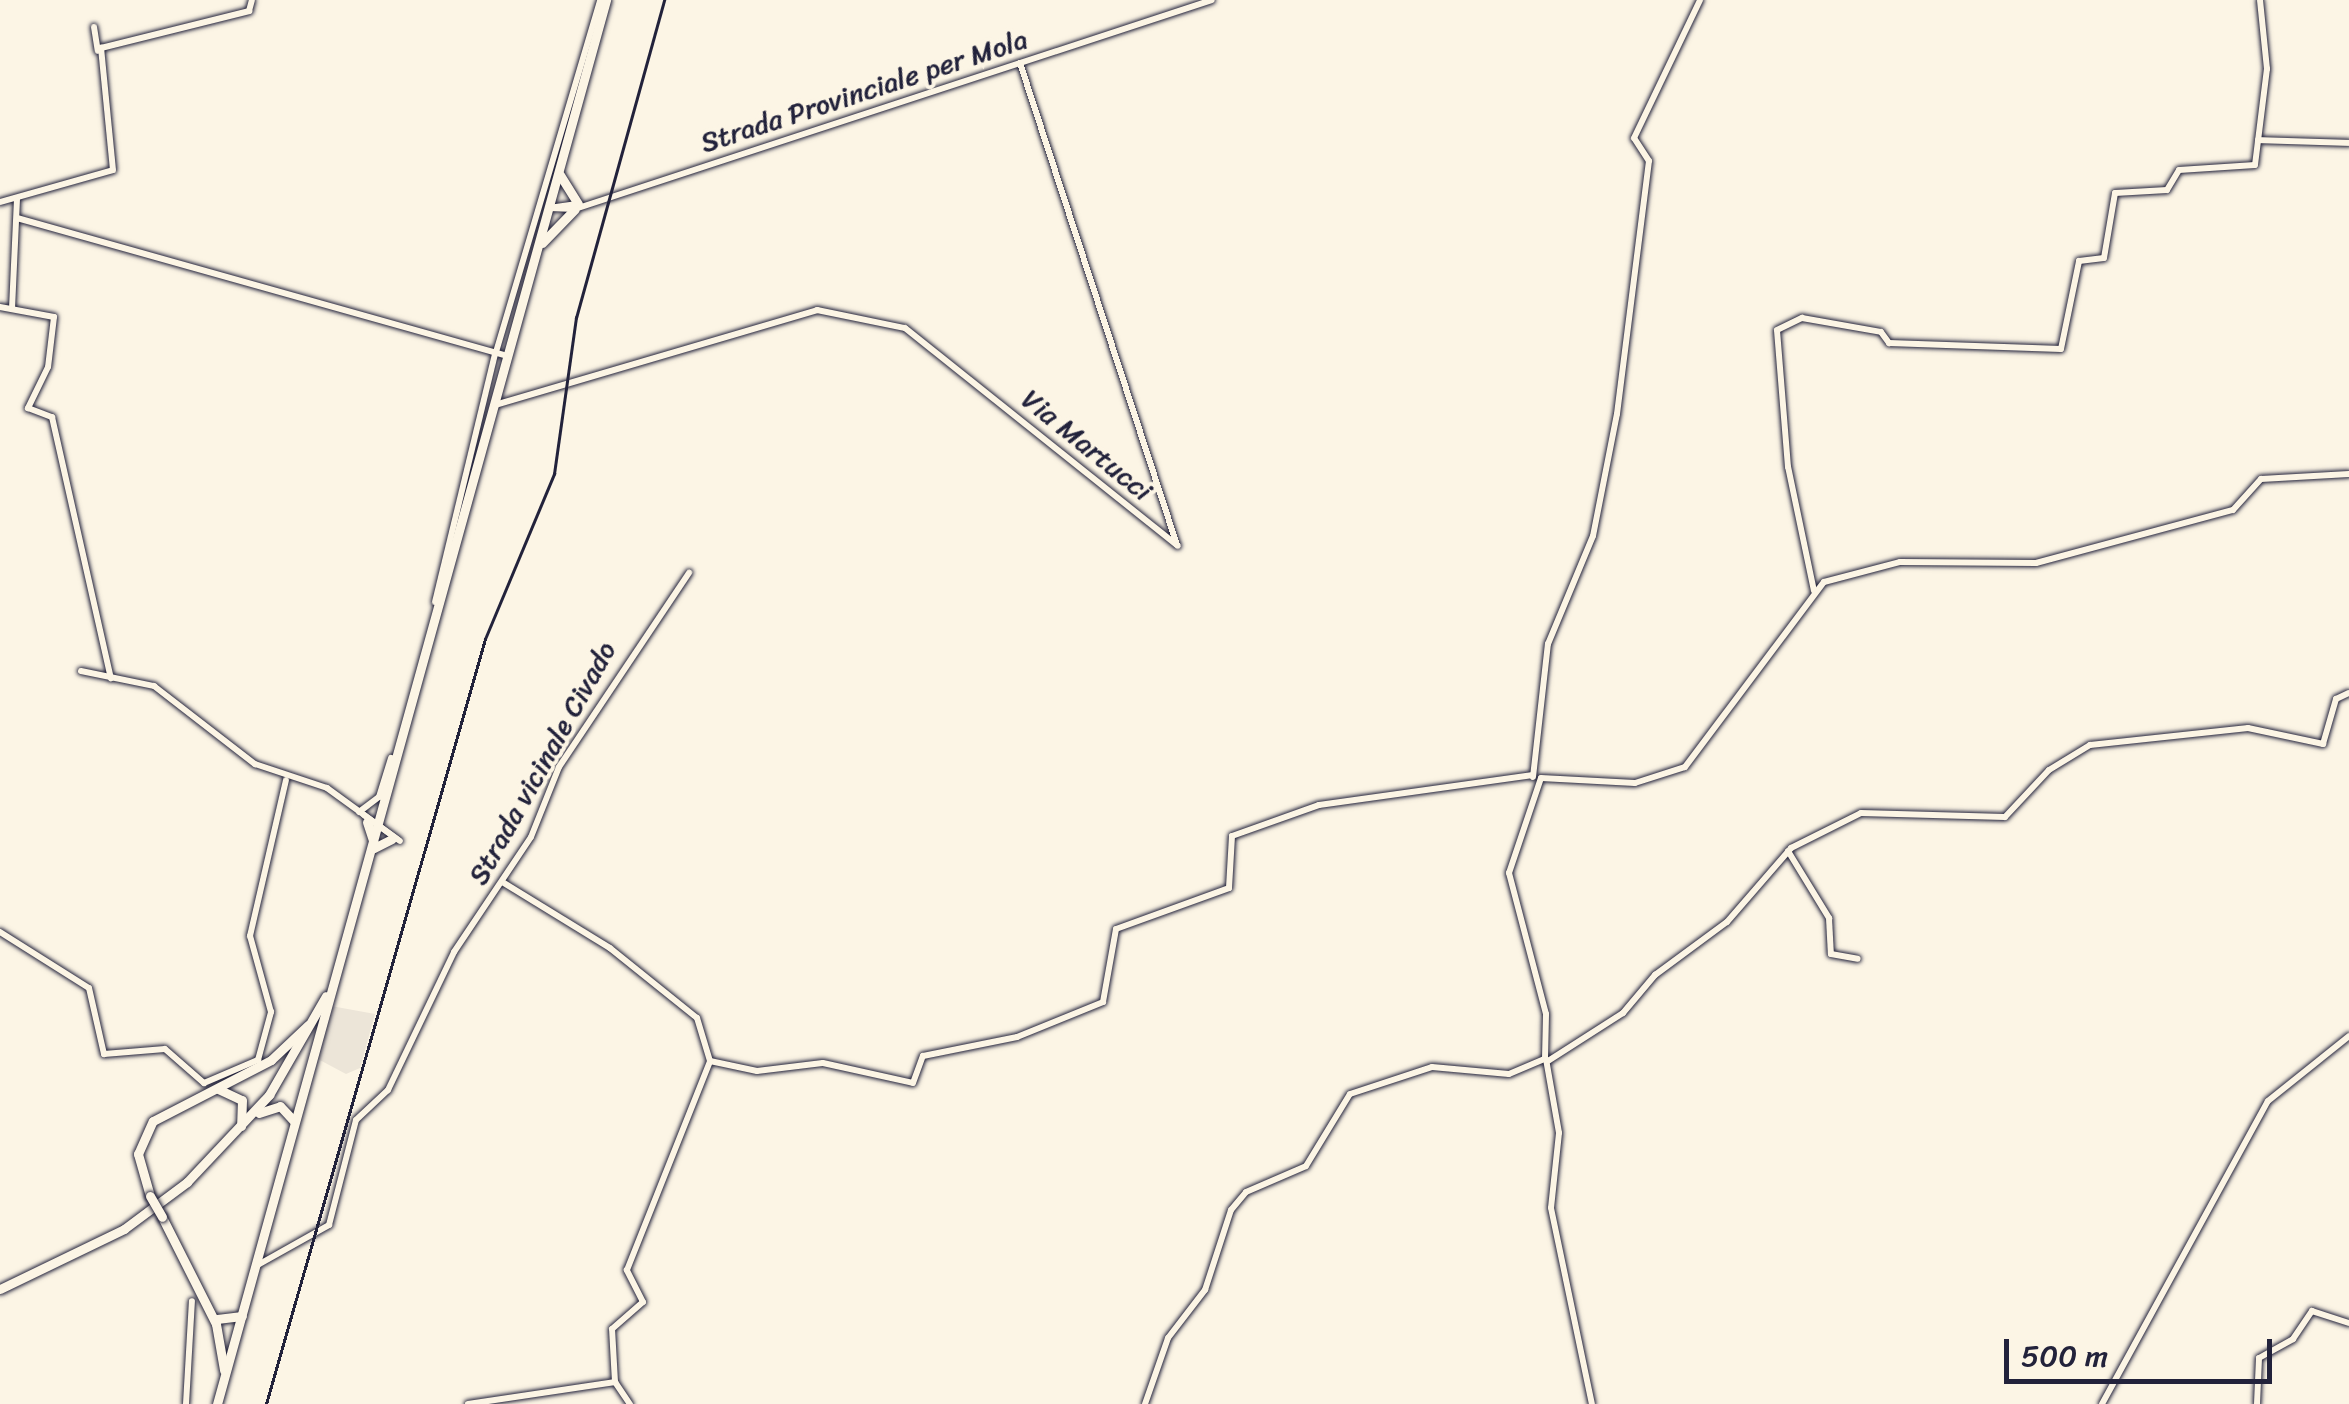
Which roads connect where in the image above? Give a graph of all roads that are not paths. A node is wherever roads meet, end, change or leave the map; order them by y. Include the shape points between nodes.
1 (252, 0) edge
2 (603, 0) edge
3 (1212, 0) edge
4 (1700, 0) edge
5 (2260, 0) edge
6 (94, 27) dead end
7 (98, 53) junction
8 (1020, 63) junction
9 (2258, 140) junction
10 (2349, 143) edge
11 (562, 162) junction
12 (17, 198) junction
13 (0, 202) edge
14 (579, 206) junction
15 (549, 208) junction
16 (17, 218) junction
17 (534, 259) junction
18 (0, 306) edge
19 (12, 310) junction
20 (495, 352) junction
21 (508, 356) junction
22 (495, 404) junction
23 (2349, 474) edge
24 (688, 573) dead end
25 (1814, 591) junction
26 (81, 671) dead end
27 (111, 678) junction
28 (2349, 694) edge
29 (1533, 775) junction
30 (286, 780) junction
31 (1534, 790) junction
32 (385, 805) junction
33 (365, 816) junction
34 (389, 834) junction
35 (373, 847) junction
36 (1788, 851) junction
37 (504, 884) junction
38 (0, 932) edge
39 (1858, 959) dead end
40 (340, 961) junction
41 (324, 1002) junction
42 (2346, 1039) edge
43 (1547, 1060) junction
44 (710, 1061) junction
45 (205, 1088) junction
46 (294, 1126) junction
47 (239, 1132) junction
48 (256, 1266) junction
49 (0, 1289) edge
50 (204, 1298) junction
51 (192, 1301) dead end
52 (242, 1316) junction
53 (217, 1319) junction
54 (2349, 1323) edge
55 (220, 1334) junction
56 (233, 1347) junction
57 (224, 1378) junction
58 (616, 1380) junction
59 (186, 1404) edge
60 (217, 1404) edge
61 (468, 1404) edge
62 (630, 1404) edge
63 (1145, 1404) edge
64 (1592, 1404) edge
65 (2102, 1404) edge
66 (2257, 1404) edge

1 - 7 street via 249,10
2 - 11 main road
2 - 20 street via 507,339
3 - 8 street, Strada Provinciale per Mola
4 - 29 street via 1634,138 1648,162 1617,414 1593,536 1548,644
5 - 9 street via 2267,69
6 - 7 street
7 - 12 street via 115,168
8 - 14 street, Strada Provinciale per Mola
8 - 22 street, Via Martucci via 1178,546 904,328 817,310
9 - 10 street
9 - 25 street via 2250,168 2179,170 2166,190 2115,193 2104,258 2079,261 2061,348 1889,343 1881,332 1807,319 1777,330 1788,468
11 - 14 main road via 561,189
11 - 15 main road
12 - 13 street
12 - 16 street
14 - 15 street
14 - 17 main road
15 - 17 main road
16 - 19 street
16 - 20 street
17 - 21 main road
18 - 19 street
19 - 27 street via 54,316 48,367 28,408 52,416
20 - 21 street
20 - 33 street via 498,370 382,790
21 - 22 main road
22 - 32 main road
23 - 25 street via 2256,481 2233,510 2036,564 1900,562
24 - 37 street, Strada vicinale Civado via 566,756
25 - 31 street via 1785,643 1685,767 1635,783 1547,776
26 - 27 street
27 - 30 street via 157,688
28 - 36 street via 2336,699 2324,744 2248,728 2090,745 2049,770 2005,818 1868,811
29 - 31 street
29 - 44 street via 1319,805 1234,835 1229,888 1116,929 1103,1002 1018,1038 923,1056 913,1083 824,1063 753,1070
30 - 33 street via 327,788
30 - 45 street via 250,936 270,1037 258,1060
31 - 43 street via 1510,873 1546,1014
32 - 33 main road
32 - 34 main road
33 - 34 street
33 - 35 main road
34 - 35 main road
35 - 40 main road
36 - 39 street via 1830,918 1832,954
36 - 43 street via 1727,922 1622,1013
37 - 44 street via 610,948 697,1018
37 - 48 street, Strada vicinale Civado via 454,952 388,1090 356,1120 329,1225
38 - 45 street via 88,988 104,1054 165,1049
40 - 41 main road
40 - 46 main road
41 - 45 main road via 280,1055
41 - 47 main road
42 - 65 street via 2268,1102
43 - 63 street via 1510,1074 1432,1066 1350,1094 1306,1166 1246,1192 1231,1210 1205,1290 1168,1338
43 - 64 street via 1560,1142 1551,1208
44 - 58 street via 626,1270 643,1302 612,1329
45 - 47 main road via 228,1090 242,1100
45 - 50 main road, bridge via 144,1134 138,1160
46 - 47 main road via 287,1110 272,1106
46 - 48 main road
47 - 49 main road via 124,1229
48 - 52 main road
50 - 53 main road
50 - 55 main road
51 - 59 street
52 - 53 main road
52 - 56 main road
53 - 56 main road
54 - 66 street via 2312,1311 2294,1339 2259,1358
55 - 56 main road
55 - 57 main road
56 - 57 main road
57 - 60 main road
58 - 61 street
58 - 62 street

